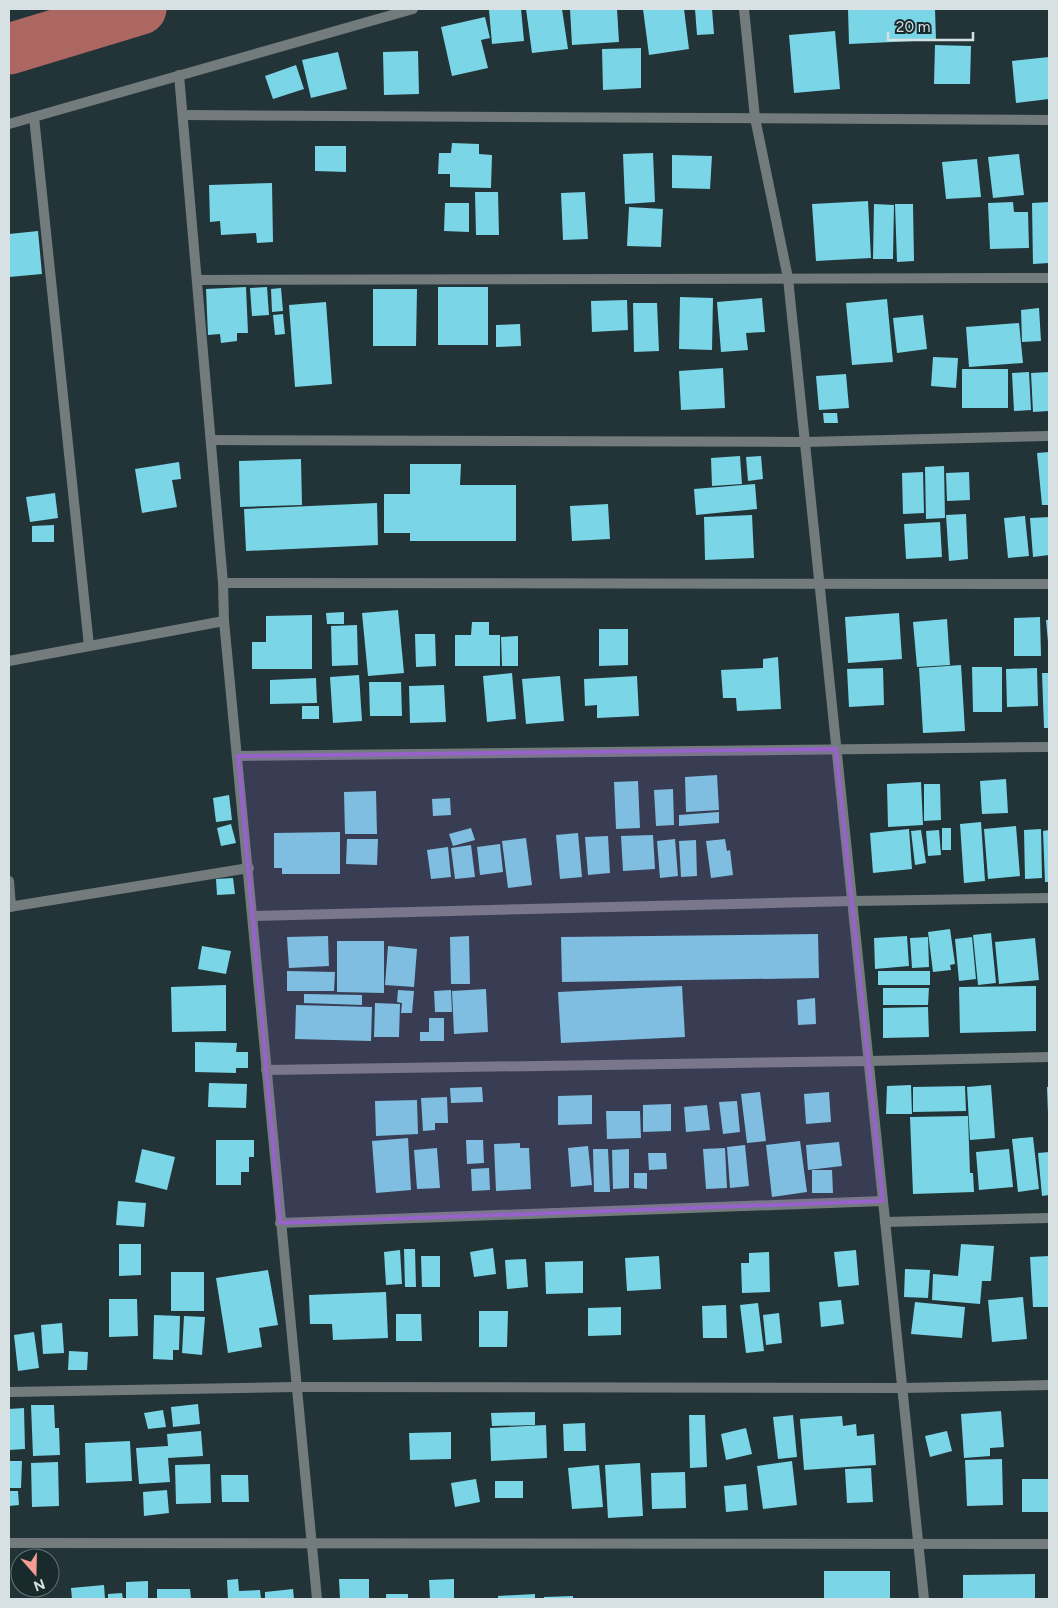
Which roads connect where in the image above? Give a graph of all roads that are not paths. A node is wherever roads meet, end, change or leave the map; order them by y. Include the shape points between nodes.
1 (413, 9) edge
2 (744, 9) edge
3 (180, 75) junction
4 (182, 115) junction
5 (34, 117) junction
6 (755, 118) junction
7 (1049, 120) edge
8 (9, 124) edge
9 (788, 278) junction
10 (1049, 278) edge
11 (197, 280) junction
12 (1049, 436) edge
13 (211, 440) junction
14 (805, 442) junction
15 (223, 583) junction
16 (819, 583) junction
17 (1049, 584) edge
18 (224, 621) junction
19 (88, 646) junction
20 (9, 661) edge
21 (1049, 747) edge
22 (836, 749) junction
23 (238, 756) junction
24 (248, 868) junction
25 (9, 881) edge
26 (1049, 898) edge
27 (852, 901) junction
28 (10, 907) edge
29 (253, 916) junction
30 (1049, 1057) edge
31 (869, 1061) junction
32 (266, 1070) junction
33 (883, 1200) junction
34 (1049, 1218) edge
35 (885, 1222) junction
36 (280, 1224) junction
37 (1049, 1385) edge
38 (296, 1387) junction
39 (903, 1388) junction
40 (9, 1392) edge
41 (9, 1543) edge
42 (311, 1543) junction
43 (918, 1544) junction
44 (1049, 1544) edge
45 (317, 1599) edge
46 (924, 1599) edge

1 - 3 street
2 - 6 street
3 - 4 street
3 - 5 street
4 - 6 street
4 - 11 street
5 - 8 street
5 - 19 street
6 - 7 street
6 - 9 street
9 - 10 street
9 - 11 street
9 - 14 street
11 - 13 street
12 - 14 street
13 - 14 street
13 - 15 street
14 - 16 street
15 - 16 street
15 - 18 street
16 - 17 street
16 - 22 street
18 - 19 street
18 - 23 street
19 - 20 street
21 - 22 street
22 - 23 street
22 - 27 street
23 - 24 street
24 - 28 street
24 - 29 street
25 - 28 street
26 - 27 street
27 - 29 street
27 - 31 street
29 - 32 street
30 - 31 street
31 - 32 street
31 - 33 street
32 - 36 street
33 - 35 street
33 - 36 street
34 - 35 street
35 - 39 street
36 - 38 street
37 - 39 street
38 - 39 street
38 - 40 street
38 - 42 street
39 - 43 street
41 - 42 street
42 - 43 street
42 - 45 street
43 - 44 street
43 - 46 street

